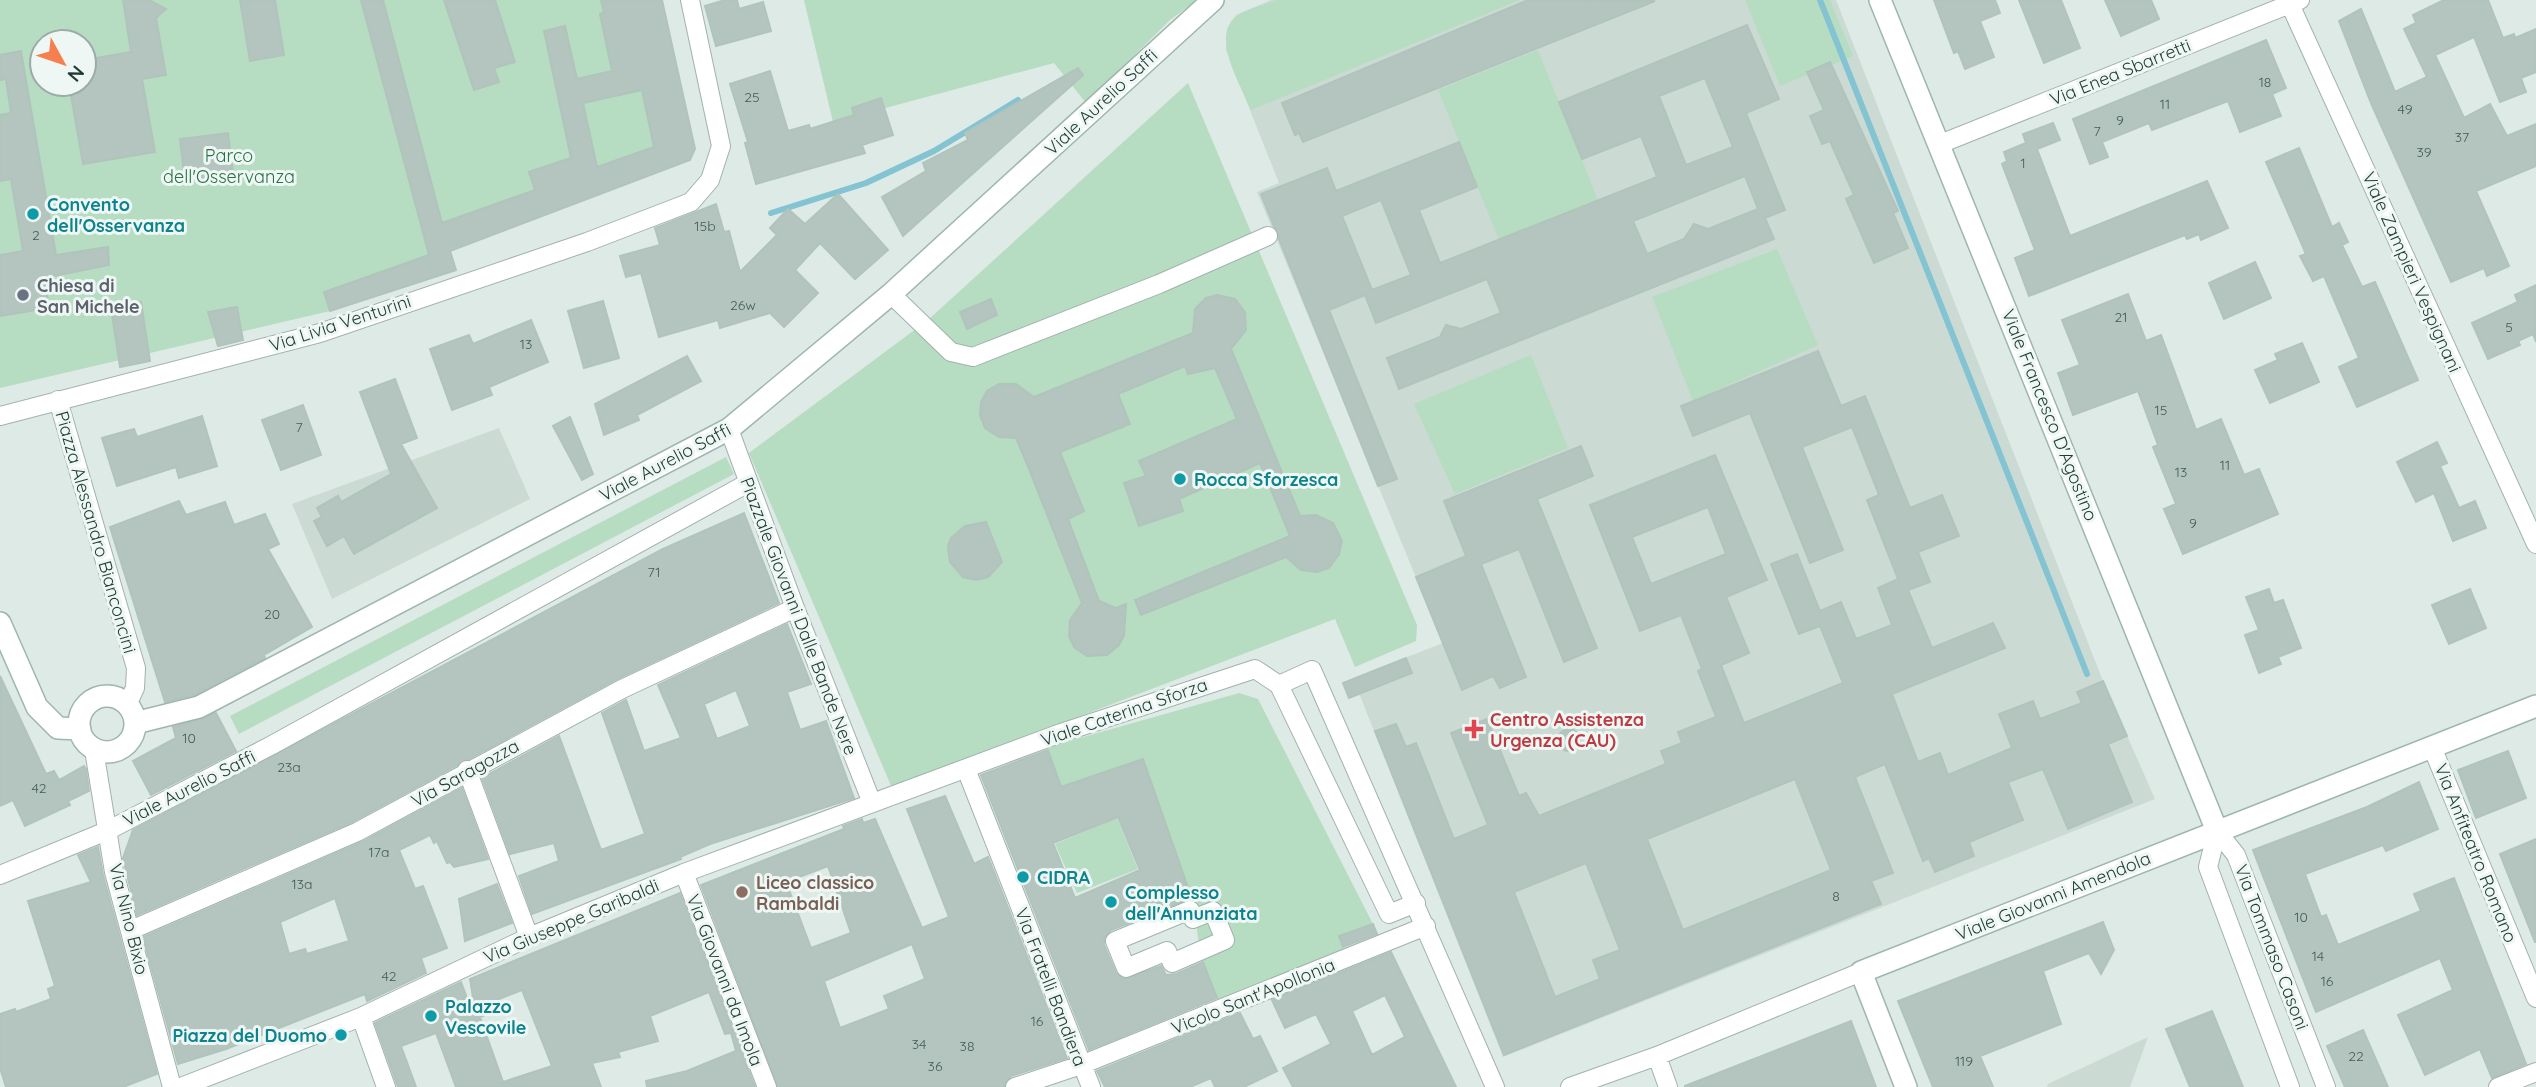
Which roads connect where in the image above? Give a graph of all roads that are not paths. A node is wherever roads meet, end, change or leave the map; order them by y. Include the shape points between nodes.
1 (690, 0) edge
2 (1213, 0) edge
3 (1880, 0) edge
4 (2293, 1) edge
5 (1940, 144) junction
6 (1268, 236) dead end
7 (891, 294) junction
8 (58, 400) junction
9 (0, 416) edge
10 (729, 429) junction
11 (748, 483) junction
12 (2536, 544) edge
13 (795, 608) junction
14 (0, 623) edge
15 (1279, 685) junction
16 (2536, 706) edge
17 (131, 714) junction
18 (79, 730) junction
19 (2432, 747) junction
20 (94, 750) junction
21 (967, 769) junction
22 (467, 770) junction
23 (872, 803) junction
24 (109, 830) junction
25 (2217, 831) junction
26 (684, 873) junction
27 (0, 875) edge
28 (1416, 903) junction
29 (1426, 926) junction
30 (131, 930) junction
31 (529, 937) junction
32 (1225, 940) joint
33 (1861, 972) junction
34 (2536, 998) edge
35 (361, 1017) junction
36 (1657, 1056) junction
37 (1080, 1065) junction
38 (2536, 1072) edge
39 (172, 1087) edge
40 (181, 1087) edge
41 (386, 1087) edge
42 (767, 1087) edge
43 (1015, 1087) edge
44 (1091, 1087) edge
45 (1495, 1087) edge
46 (1570, 1087) edge
47 (1668, 1087) edge
48 (1906, 1087) edge
49 (2290, 1087) edge
50 (2326, 1087) edge
51 (2498, 1087) edge

1 - 8 street, Via Livia Venturini via 721,146 710,180 674,213 320,333
2 - 7 street, Viale Aurelio Saffi
3 - 5 street, Viale Francesco D'Agostino
4 - 5 street, Via Enea Sbarretti
4 - 12 street, Viale Zampieri Vespignani
5 - 25 street, Viale Francesco D'Agostino
6 - 7 street via 973,357 951,352
7 - 10 street, Viale Aurelio Saffi
8 - 9 street, Via Livia Venturini
8 - 17 street, Piazza Alessandro Bianconcini via 135,668
10 - 11 street, Piazzale Giovanni Dalle Bande Nere
10 - 17 street, Viale Aurelio Saffi via 199,707
11 - 13 street, Piazzale Giovanni Dalle Bande Nere
11 - 24 street, Viale Aurelio Saffi
13 - 22 street, Via Saragozza via 622,689
13 - 23 street, Piazzale Giovanni Dalle Bande Nere
14 - 18 street via 37,707 58,728
15 - 21 street, Viale Caterina Sforza via 1255,669 1240,671
15 - 28 street via 1389,914
15 - 28 street via 1312,670
16 - 19 street, Viale Giovanni Amendola
17 - 18 street via 111,697 97,698 83,710
17 - 20 street, Piazza Alessandro Bianconcini via 134,731 122,747
18 - 20 street
19 - 25 street, Viale Giovanni Amendola
19 - 34 street, Via Anfiteatro Romano
20 - 24 street, Via Nino Bixio
21 - 23 street, Via Giuseppe Garibaldi
21 - 37 street, Via Fratelli Bandiera
22 - 30 street, Via Saragozza via 357,832
22 - 31 street
23 - 26 street, Via Giuseppe Garibaldi
24 - 27 street, Viale Aurelio Saffi
24 - 30 street, Via Nino Bixio via 114,872
25 - 33 street, Viale Giovanni Amendola
25 - 49 street, Via Tommaso Casoni via 2208,867
25 - 50 street, Via Tommaso Casoni via 2236,855
26 - 31 street, Via Giuseppe Garibaldi
26 - 42 street, Via Giovanni da Imola
28 - 29 street
29 - 37 street, Vicolo Sant'Apollonia
29 - 45 street
30 - 39 street, Via Nino Bixio
31 - 35 street, Via Giuseppe Garibaldi
32 - 32 street via 1172,963 1167,951 1126,968 1115,941 1190,910 1193,919 1213,911
33 - 36 street, Viale Giovanni Amendola
33 - 48 street
35 - 40 street, Via Giuseppe Garibaldi
35 - 41 street
36 - 46 street, Viale Giovanni Amendola
36 - 47 street
37 - 43 street, Vicolo Sant'Apollonia
37 - 44 street, Via Fratelli Bandiera
38 - 51 street

